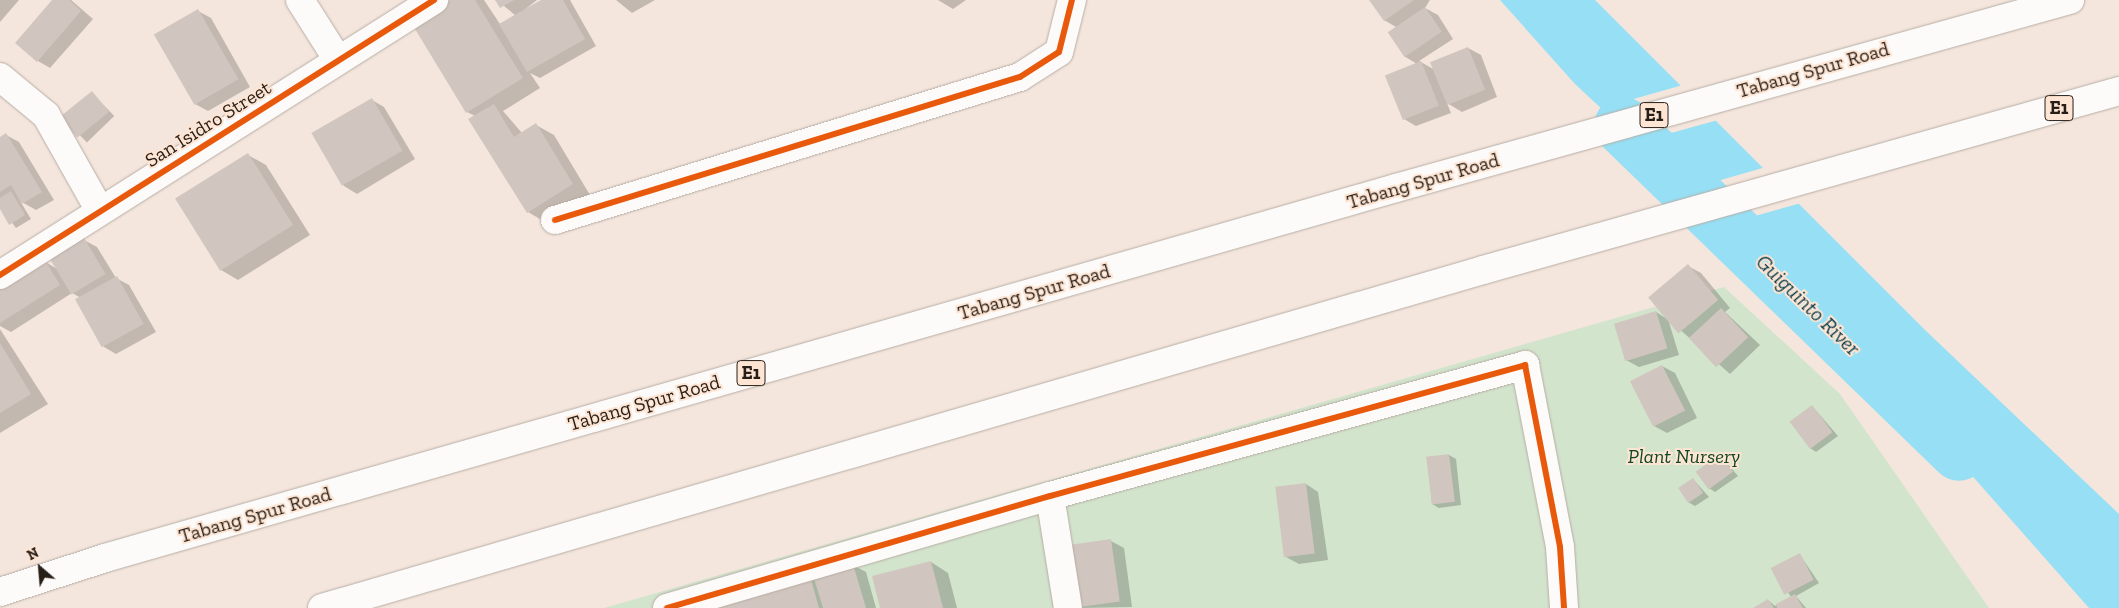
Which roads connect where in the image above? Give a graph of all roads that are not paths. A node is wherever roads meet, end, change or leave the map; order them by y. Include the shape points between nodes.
1 (300, 0) edge
2 (434, 0) edge
3 (1072, 0) edge
4 (2070, 0) edge
5 (338, 60) junction
6 (0, 77) edge
7 (2119, 91) edge
8 (100, 211) junction
9 (555, 220) dead end
10 (0, 275) edge
11 (1050, 496) junction
12 (0, 592) edge
13 (322, 608) edge
14 (668, 608) edge
15 (1068, 608) edge
16 (1564, 608) edge

1 - 5 main road
2 - 5 main road, San Isidro Street
3 - 9 main road via 1060,52 1020,77
4 - 12 main road, Tabang Spur Road / E1 via 1396,188 106,558
5 - 8 main road, San Isidro Street
6 - 8 main road via 46,115
7 - 13 main road, E1 via 1483,270
8 - 10 main road, San Isidro Street
11 - 14 main road
11 - 15 main road
11 - 16 main road via 1525,365 1560,547

